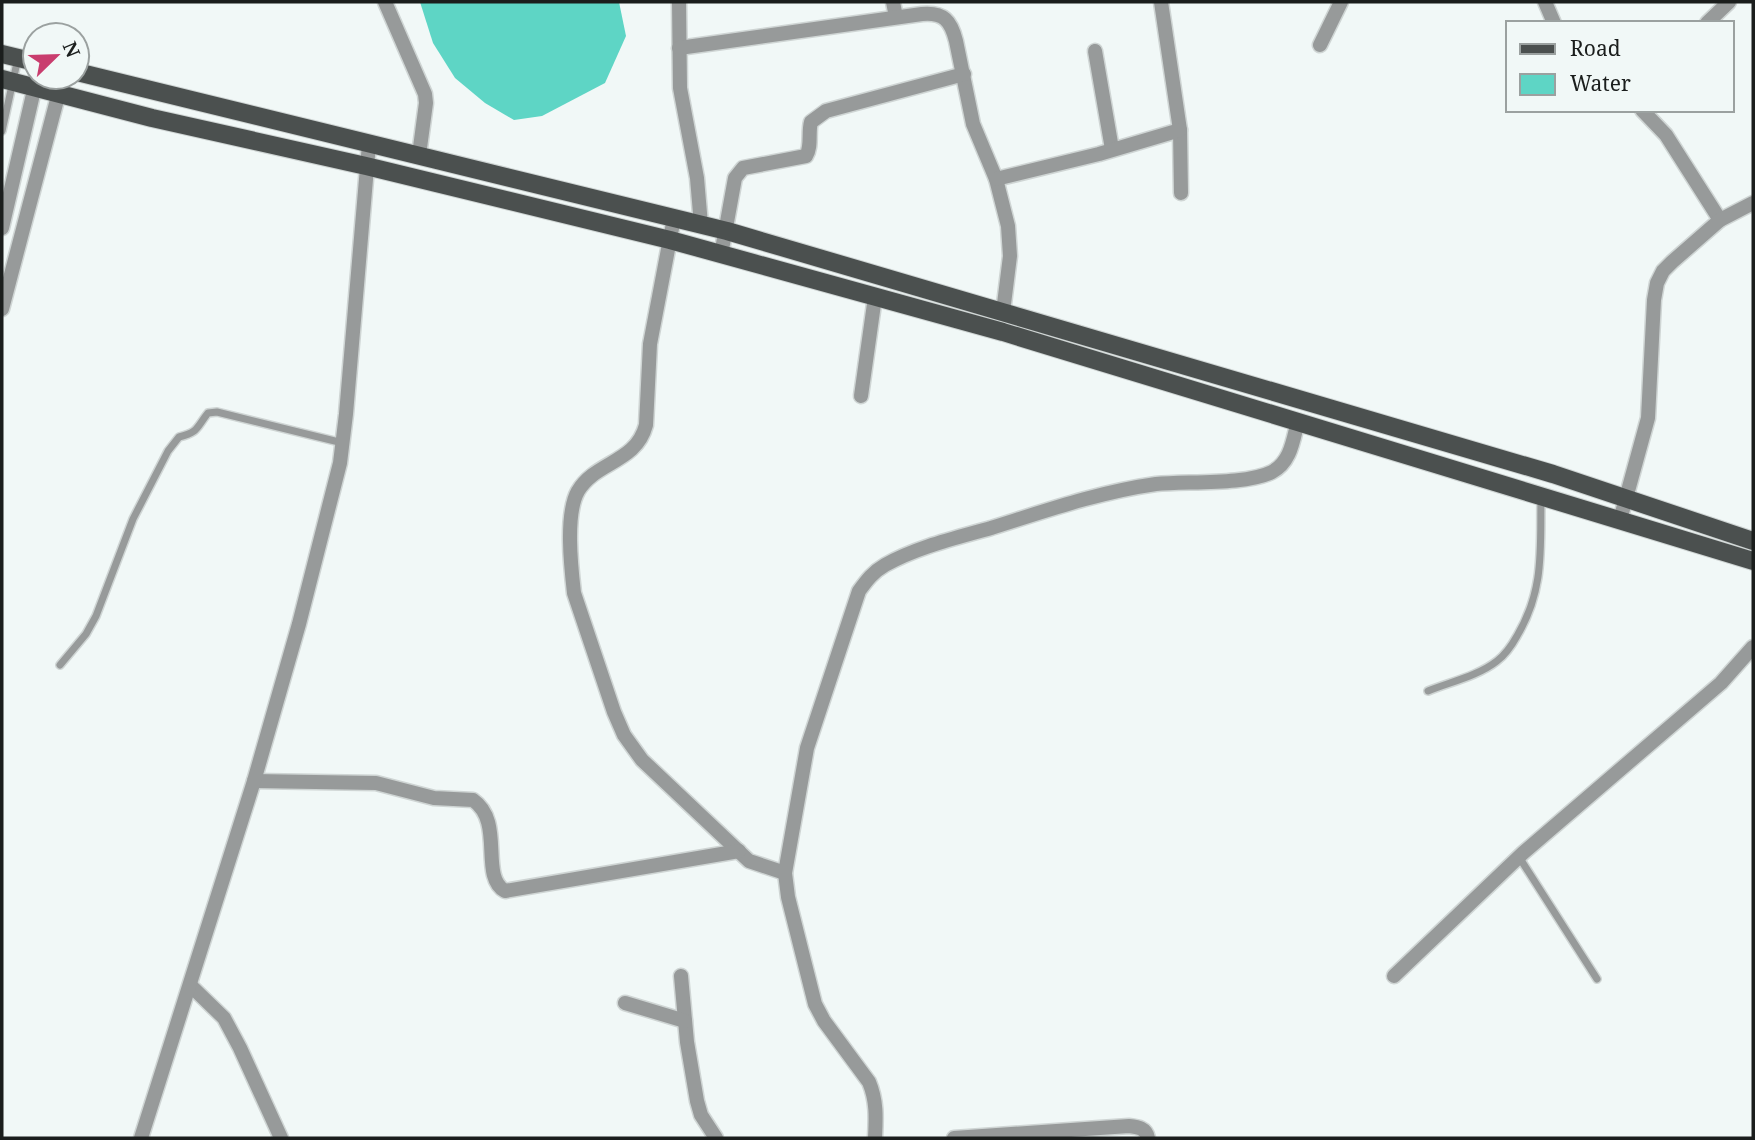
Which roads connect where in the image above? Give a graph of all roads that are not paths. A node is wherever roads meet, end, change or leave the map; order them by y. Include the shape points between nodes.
1 (385, 2) edge
2 (679, 2) edge
3 (893, 2) edge
4 (1161, 2) edge
5 (1340, 2) edge
6 (1545, 2) edge
7 (1729, 2) edge
8 (896, 17) junction
9 (1553, 21) edge
10 (1709, 21) edge
11 (1320, 45) dead end
12 (679, 48) junction
13 (1095, 51) dead end
14 (18, 58) edge
15 (964, 74) junction
16 (91, 75) edge
17 (7, 81) edge
18 (34, 91) edge
19 (60, 91) edge
20 (77, 91) edge
21 (1644, 112) edge
22 (1180, 130) junction
23 (2, 131) edge
24 (369, 144) junction
25 (1112, 149) junction
26 (419, 155) junction
27 (366, 166) junction
28 (996, 179) junction
29 (1181, 192) dead end
30 (1753, 203) edge
31 (674, 218) junction
32 (1720, 220) junction
33 (701, 225) junction
34 (2, 228) edge
35 (727, 231) junction
36 (670, 240) junction
37 (720, 255) junction
38 (875, 297) junction
39 (2, 309) edge
40 (1003, 312) junction
41 (861, 396) dead end
42 (1298, 421) junction
43 (343, 443) junction
44 (1455, 446) junction
45 (1449, 467) junction
46 (1541, 495) junction
47 (1626, 498) junction
48 (1620, 520) junction
49 (1753, 541) edge
50 (1753, 561) edge
51 (1753, 647) edge
52 (60, 665) dead end
53 (1428, 691) dead end
54 (254, 781) junction
55 (739, 851) junction
56 (1519, 857) junction
57 (785, 873) junction
58 (681, 976) dead end
59 (1394, 976) dead end
60 (1597, 979) dead end
61 (190, 985) junction
62 (625, 1003) dead end
63 (685, 1021) junction
64 (141, 1138) edge
65 (281, 1138) edge
66 (716, 1138) edge
67 (875, 1138) edge
68 (954, 1138) edge
69 (1148, 1138) edge

1 - 26 street via 425,94
2 - 12 street
3 - 8 street
4 - 22 street
5 - 11 street
6 - 9 street
7 - 10 street
8 - 12 street
8 - 15 street via 932,13 947,19
12 - 33 street via 680,88
13 - 25 street
14 - 17 lane
15 - 28 street via 973,124
15 - 35 street via 818,115 808,132 806,156 751,165 738,172
16 - 24 main road
17 - 23 lane
18 - 34 street
19 - 39 street
20 - 27 main road via 192,127
21 - 32 street via 1665,135
22 - 25 street
22 - 29 street
24 - 26 main road
24 - 27 street
25 - 28 street
26 - 31 main road
27 - 36 main road
27 - 43 street
28 - 40 street via 1010,243
30 - 32 street
31 - 33 main road
31 - 36 street
32 - 47 street via 1663,271 1657,283 1648,418
33 - 35 main road
35 - 37 street
35 - 40 main road
36 - 37 main road
36 - 55 street via 650,344 646,425 631,451 594,474 577,494 571,521 572,573 578,610 624,735 642,760
37 - 38 main road
38 - 41 street
38 - 42 main road
40 - 44 main road
42 - 45 main road
42 - 57 street via 1289,454 1272,472 1255,478 1121,489 934,545 872,574 859,591 807,748
43 - 52 lane via 208,413 198,430 179,437 168,451 133,519 96,615
43 - 54 street
44 - 45 main road
44 - 47 main road
45 - 46 main road
46 - 48 main road
46 - 53 lane via 1539,579 1529,615 1498,660
47 - 48 street
47 - 49 main road
48 - 50 main road
51 - 56 street via 1721,683
54 - 55 street via 376,783 434,798 473,800 485,813 492,836 494,878 505,891
54 - 61 street
55 - 57 street via 761,866
56 - 59 street
56 - 60 lane
57 - 67 street via 810,988 824,1021 874,1092
58 - 63 street
61 - 64 street
61 - 65 street via 224,1018
62 - 63 street
63 - 66 street via 696,1101
68 - 69 street via 1129,1126 1140,1127

